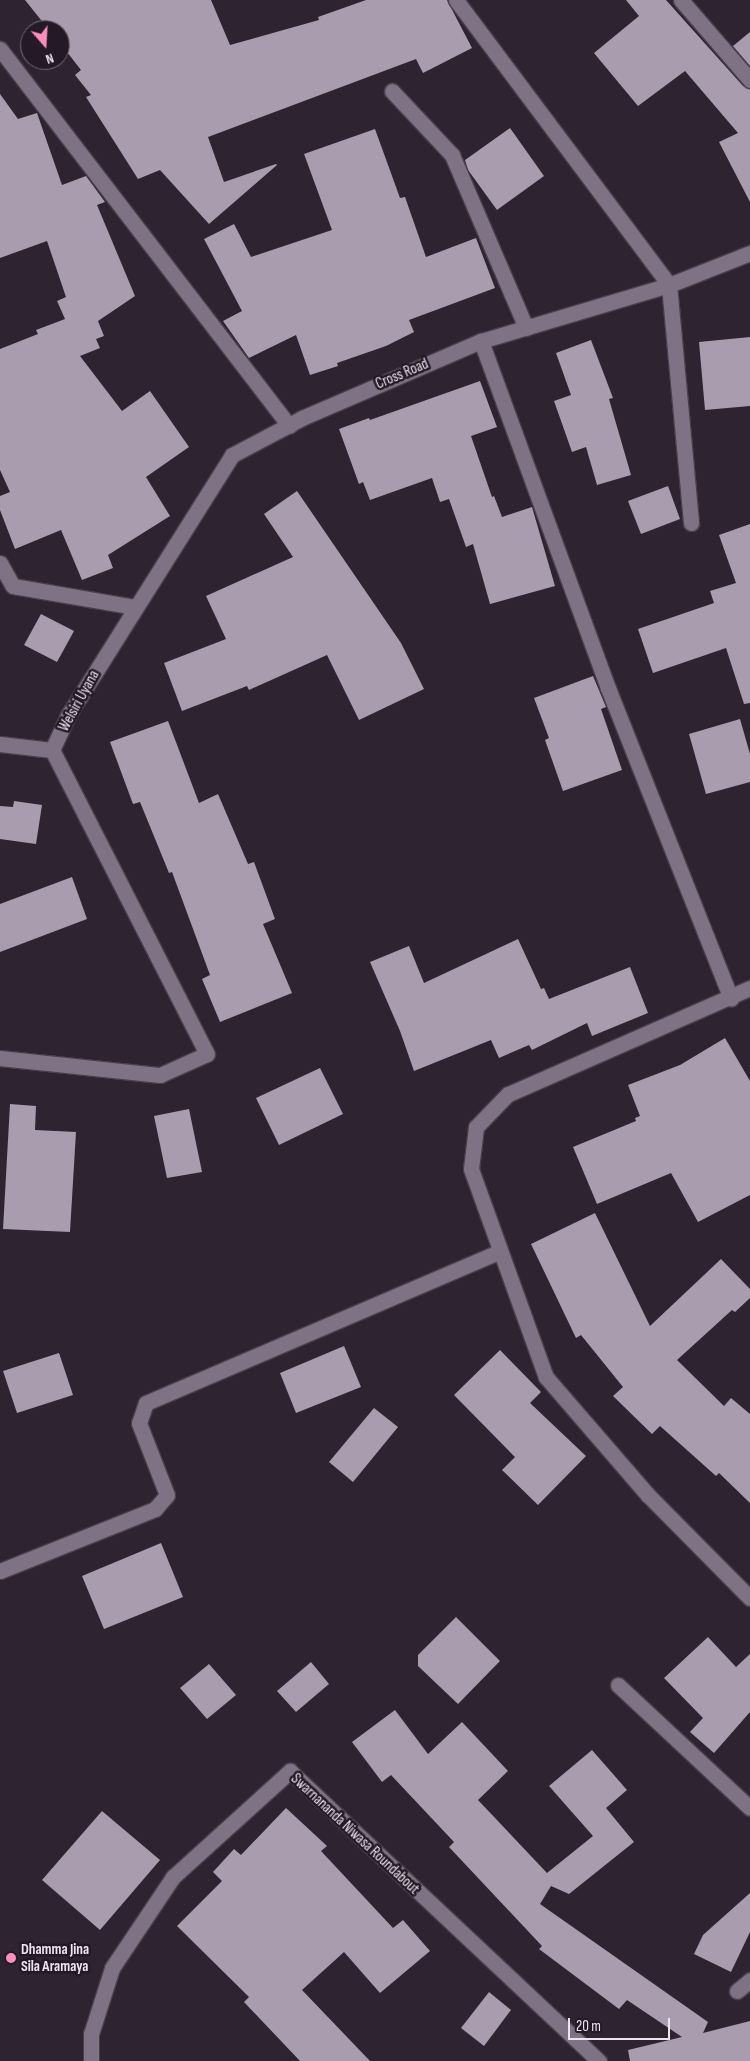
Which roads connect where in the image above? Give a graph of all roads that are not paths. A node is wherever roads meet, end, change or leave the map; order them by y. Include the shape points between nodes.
1 (456, 0) edge
2 (681, 0) edge
3 (0, 49) edge
4 (750, 80) edge
5 (392, 91) dead end
6 (750, 253) edge
7 (669, 285) junction
8 (526, 328) junction
9 (481, 341) junction
10 (288, 426) junction
11 (691, 524) dead end
12 (0, 563) edge
13 (134, 607) junction
14 (0, 744) edge
15 (52, 750) junction
16 (750, 988) edge
17 (731, 998) junction
18 (0, 1058) edge
19 (500, 1251) junction
20 (0, 1571) edge
21 (750, 1598) edge
22 (618, 1684) dead end
23 (750, 1808) edge
24 (750, 1980) edge
25 (737, 1990) dead end
26 (91, 2061) edge
27 (599, 2061) edge

1 - 7 street
2 - 4 street
3 - 10 street
5 - 8 street via 452,155
6 - 7 street, Cross Road
7 - 8 street, Cross Road
7 - 11 street
8 - 9 street, Cross Road
9 - 10 street, Cross Road via 404,372
9 - 17 street via 608,688
10 - 13 street, Cross Road via 232,455
12 - 13 street via 13,586
13 - 15 street, Welsiri Uyana via 69,714
14 - 15 street, Welsiri Uyana
15 - 18 street via 207,1054 160,1075
16 - 17 street
17 - 19 street via 508,1094 476,1127 471,1169
19 - 20 street via 146,1403 139,1423 167,1495 155,1509
19 - 21 street via 546,1377 648,1494
22 - 23 street
24 - 25 street
26 - 27 street, Swarnananda Niwasa Roundabout via 91,2034 112,1968 173,1877 290,1771

